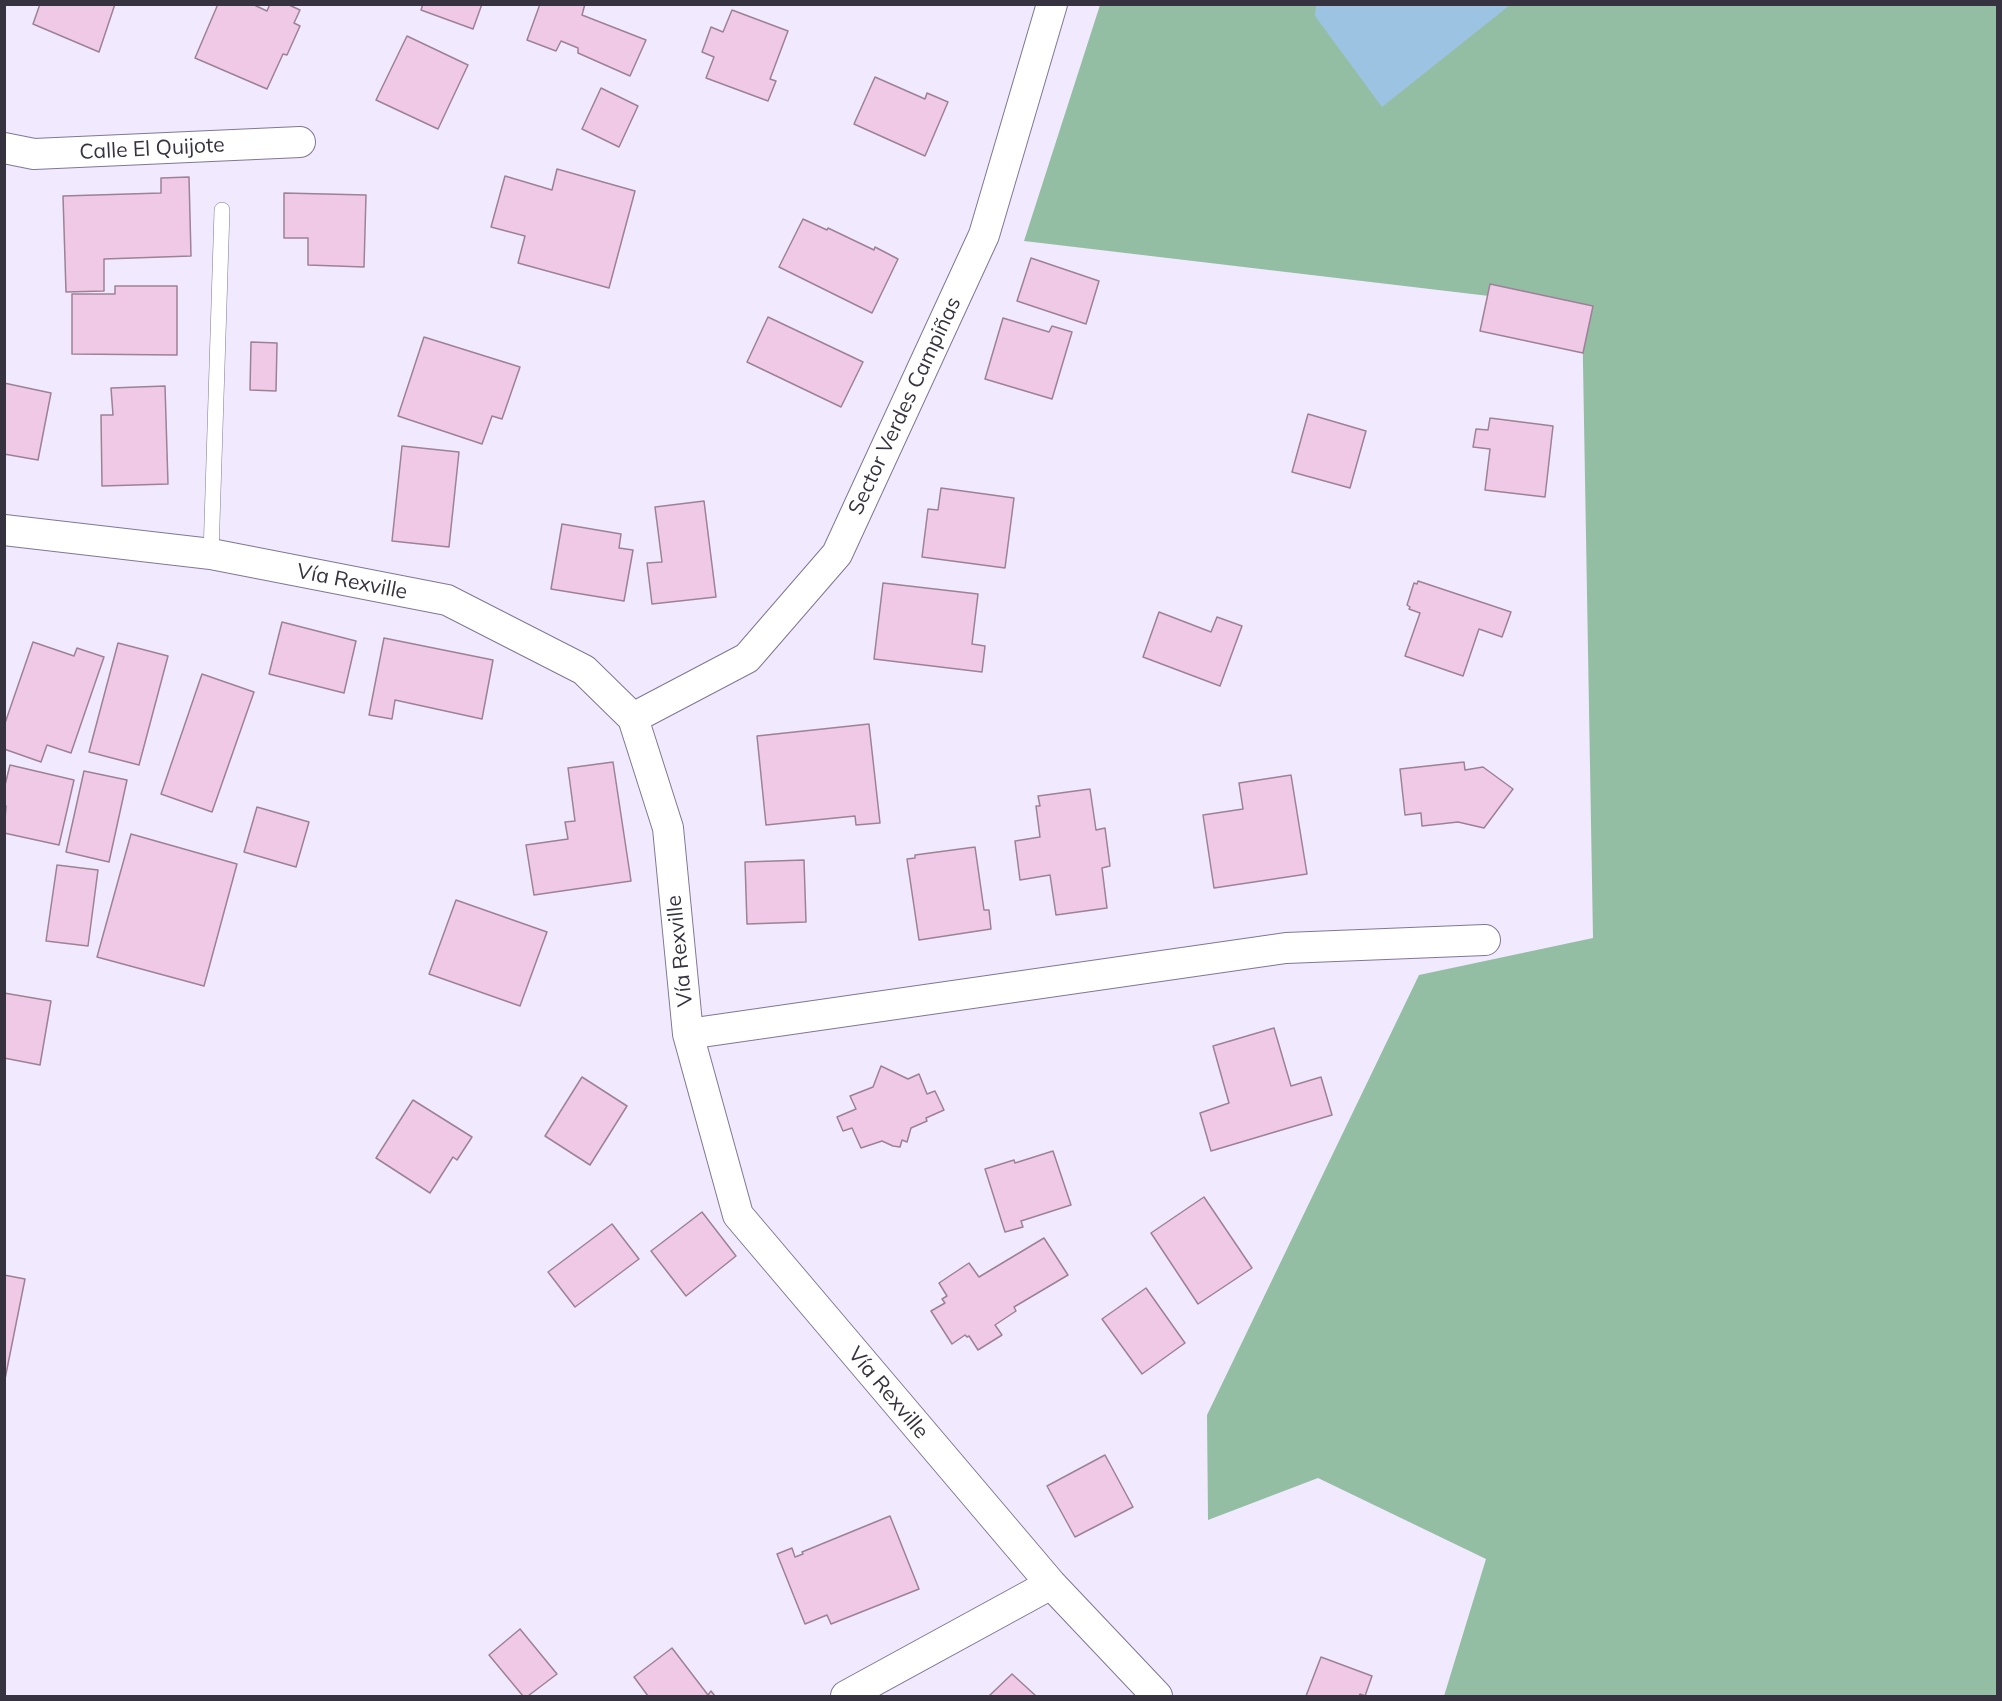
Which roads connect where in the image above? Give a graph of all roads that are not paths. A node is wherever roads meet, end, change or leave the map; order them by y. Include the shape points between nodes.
1 (1051, 5) edge
2 (300, 142) dead end
3 (4, 148) edge
4 (222, 210) dead end
5 (4, 530) edge
6 (211, 554) junction
7 (633, 718) junction
8 (1485, 940) dead end
9 (688, 1034) junction
10 (1051, 1584) junction
11 (846, 1696) edge
12 (1157, 1696) edge

1 - 7 street, Sector Verdes Campiñas via 984,235 837,554 747,658
2 - 3 street, Calle El Quijote via 34,154
4 - 6 lane
5 - 6 street, Vía Rexville
6 - 7 street, Vía Rexville via 447,600 584,670
7 - 9 street, Vía Rexville via 668,828
8 - 9 street via 1286,948
9 - 10 street, Vía Rexville via 738,1215
10 - 11 street
10 - 12 street, Vía Rexville

